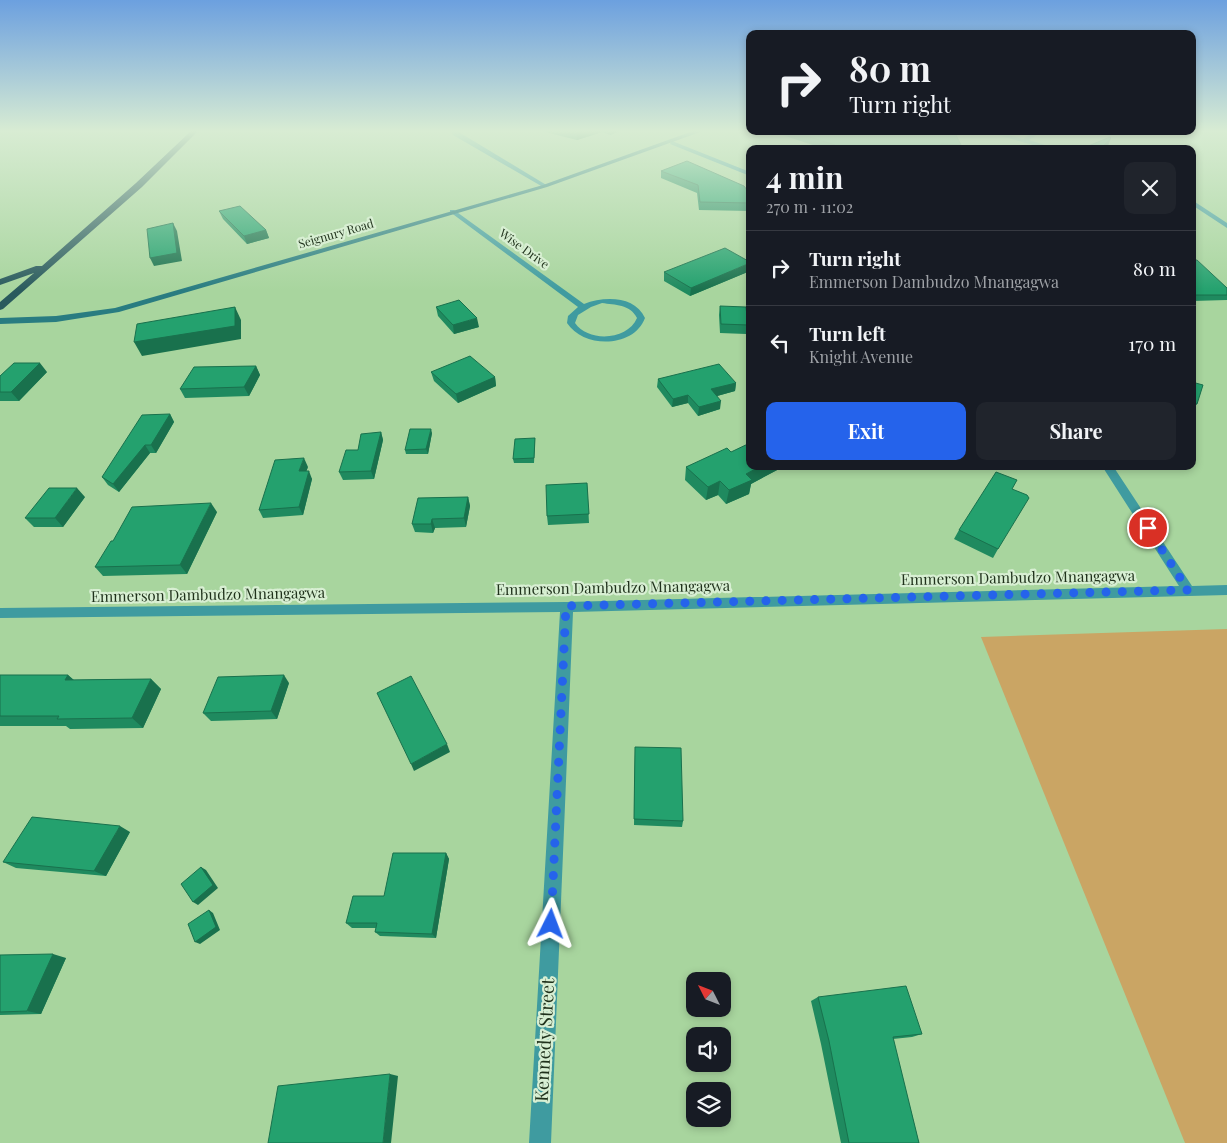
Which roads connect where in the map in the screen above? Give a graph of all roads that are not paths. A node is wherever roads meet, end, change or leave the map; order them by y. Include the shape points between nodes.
1 (140, 184) edge
2 (542, 184) edge
3 (550, 184) edge
4 (545, 186) junction
5 (1196, 205) edge
6 (452, 211) junction
7 (1227, 226) edge
8 (49, 264) junction
9 (0, 282) edge
10 (582, 306) junction
11 (0, 307) edge
12 (0, 321) edge
13 (1110, 470) edge
14 (1188, 590) junction
15 (1227, 590) edge
16 (566, 606) junction
17 (0, 613) edge
18 (540, 1143) edge

1 - 8 highway
2 - 4 street
3 - 4 main road, Seignury Road
4 - 6 main road, Seignury Road
5 - 7 street
6 - 10 street, Wise Drive
6 - 12 main road, Seignury Road via 116,310 56,319
8 - 9 highway
8 - 11 highway
10 - 10 street via 571,317 572,324 576,330 595,337 619,337 637,329 641,323 638,311 623,303 602,301
13 - 14 street
14 - 15 street, Emmerson Dambudzo Mnangagwa
14 - 16 street, Emmerson Dambudzo Mnangagwa
16 - 17 street, Emmerson Dambudzo Mnangagwa
16 - 18 street, Kennedy Street

